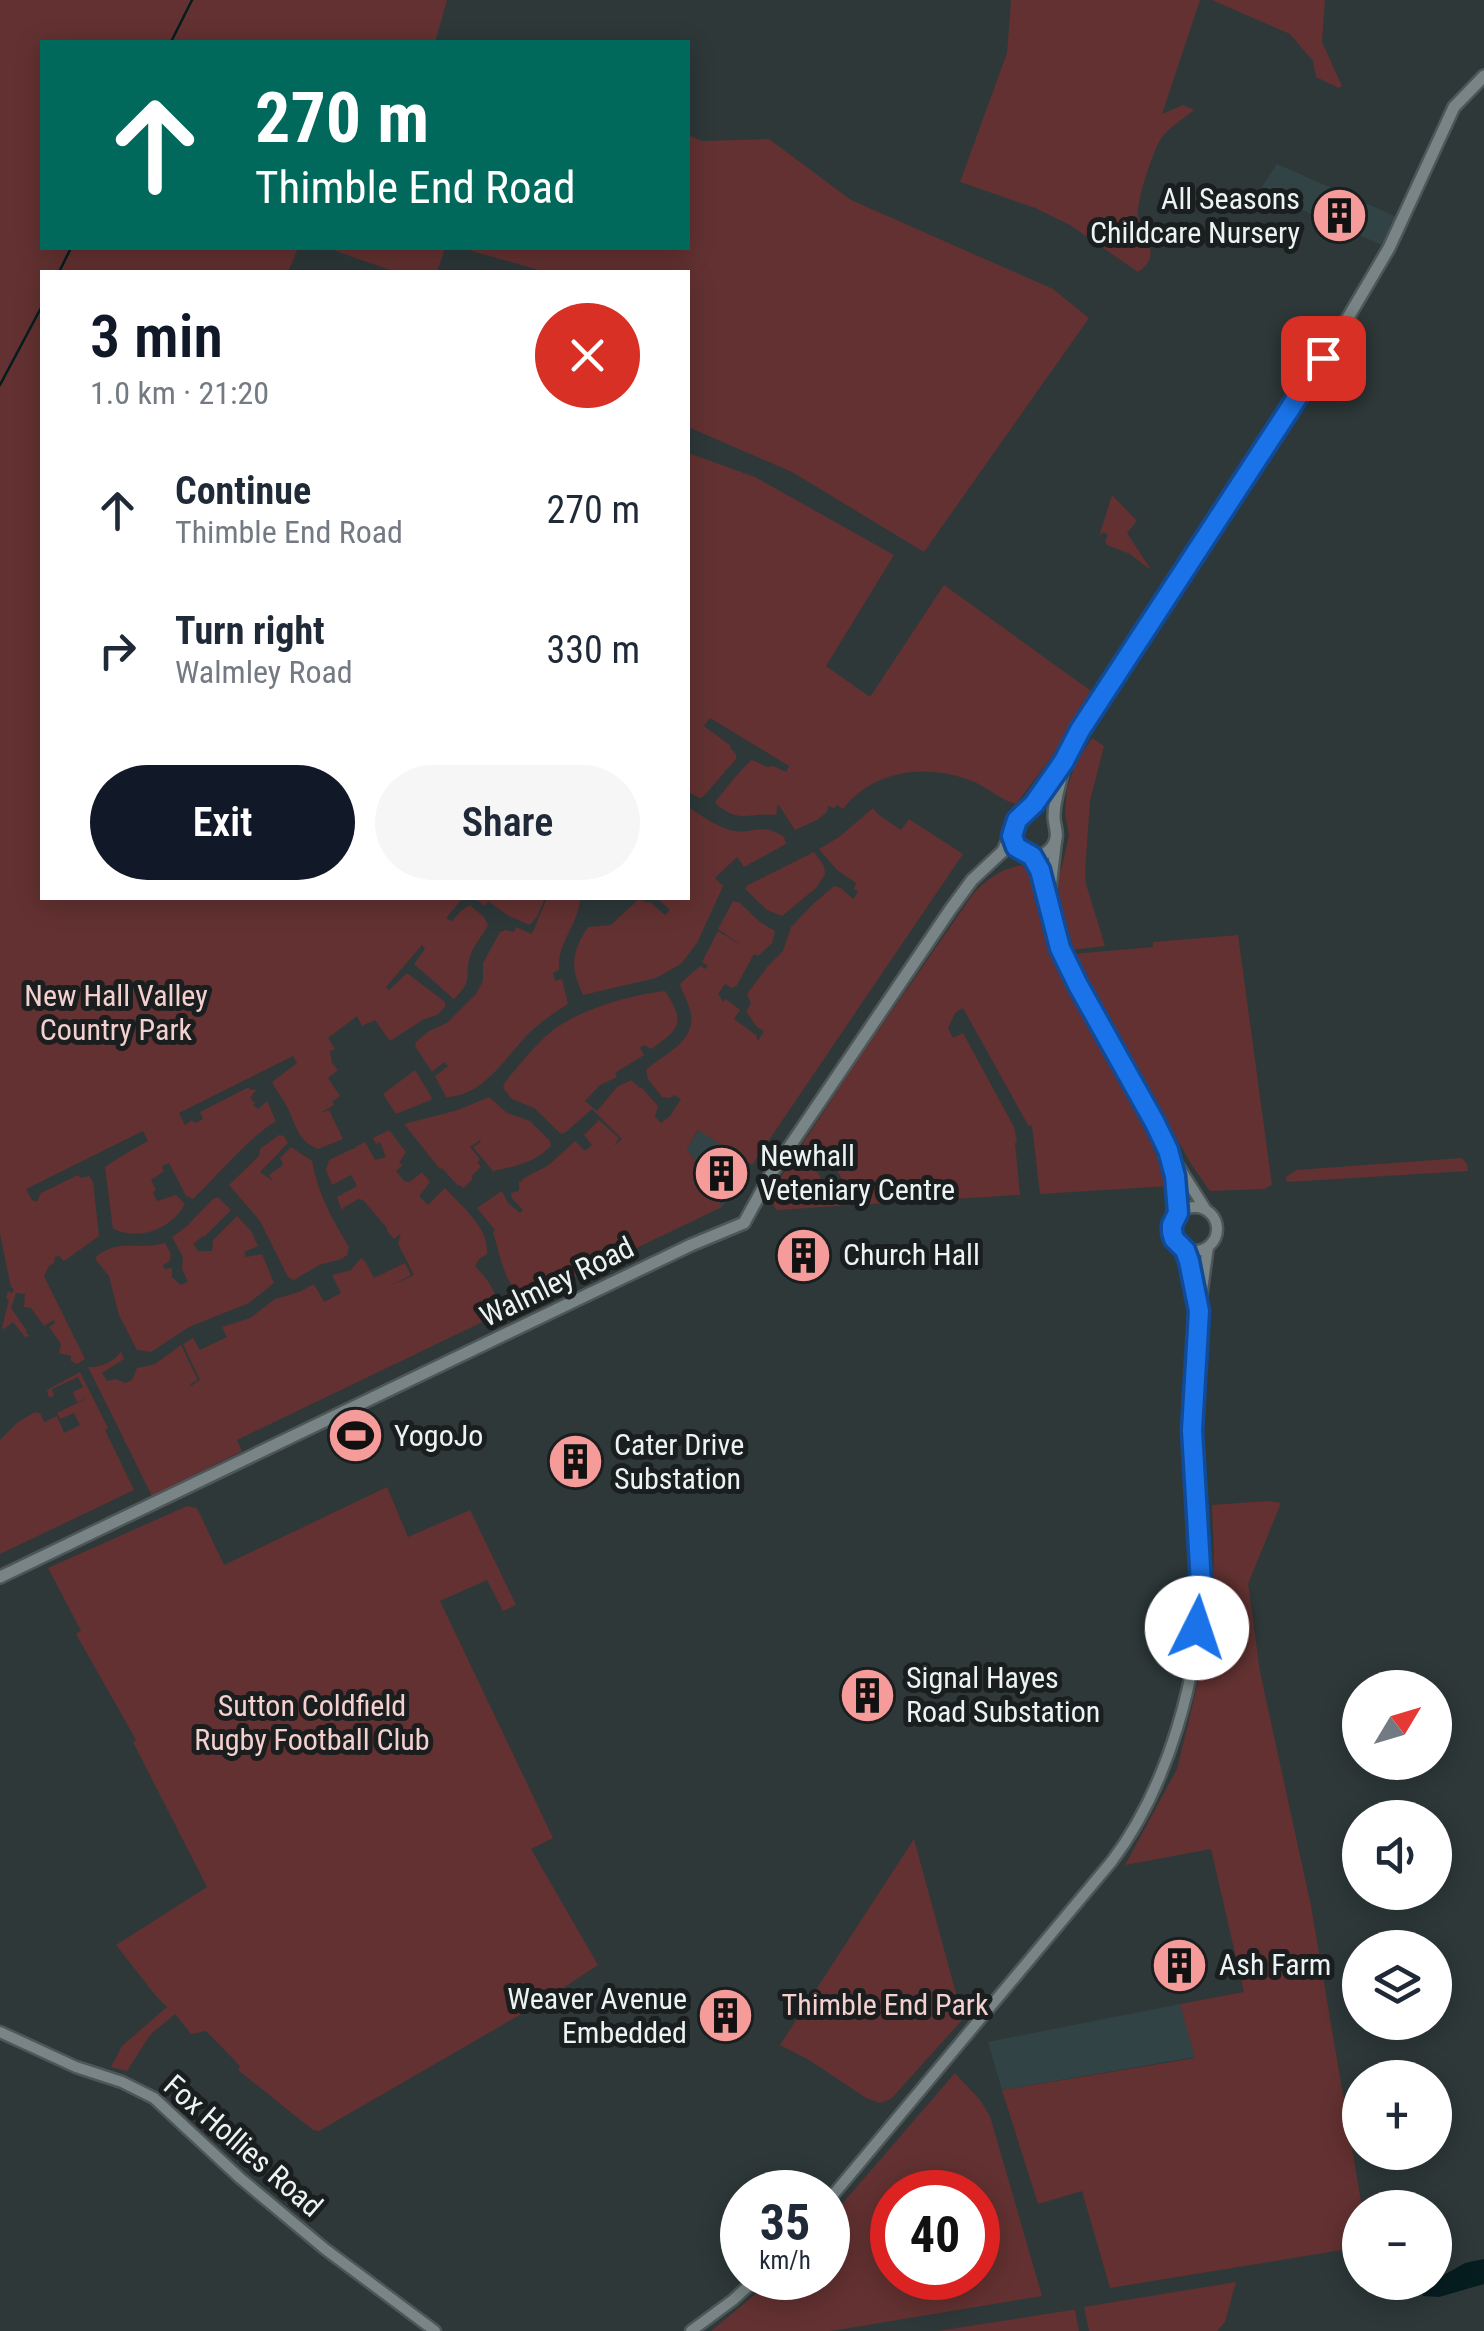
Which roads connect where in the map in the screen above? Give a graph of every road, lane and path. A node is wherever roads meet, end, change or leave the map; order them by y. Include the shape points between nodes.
1 (1484, 76) edge
2 (1064, 761) junction
3 (1024, 815) junction
4 (1053, 822) junction
5 (1012, 836) junction
6 (1056, 839) junction
7 (1029, 855) junction
8 (989, 864) junction
9 (1049, 899) junction
10 (1168, 1150) junction
11 (1206, 1210) junction
12 (1178, 1213) junction
13 (1208, 1247) junction
14 (1185, 1250) junction
15 (1199, 1311) junction
16 (0, 1577) edge
17 (0, 2032) edge
18 (850, 2175) edge
19 (733, 2300) edge
20 (435, 2331) edge
21 (691, 2331) edge

1 - 2 main road via 1454,107 1390,248 1338,333
2 - 3 main road
2 - 4 main road
3 - 4 main road via 1042,813
3 - 5 main road
4 - 6 main road
5 - 7 main road
5 - 8 main road, Walmley Road
6 - 7 main road via 1044,854
6 - 9 street
7 - 8 main road
7 - 9 street
8 - 16 main road, Walmley Road via 950,910 744,1223
9 - 10 street via 1060,948
10 - 11 street
10 - 12 street
11 - 12 street via 1195,1206
11 - 13 street via 1217,1226
12 - 14 street via 1172,1232
13 - 14 street
13 - 15 street
14 - 15 street
15 - 18 street via 1192,1430 1201,1584 1190,1678 1162,1769 1112,1861
17 - 20 street, Fox Hollies Road via 154,2098 312,2238
19 - 21 street

